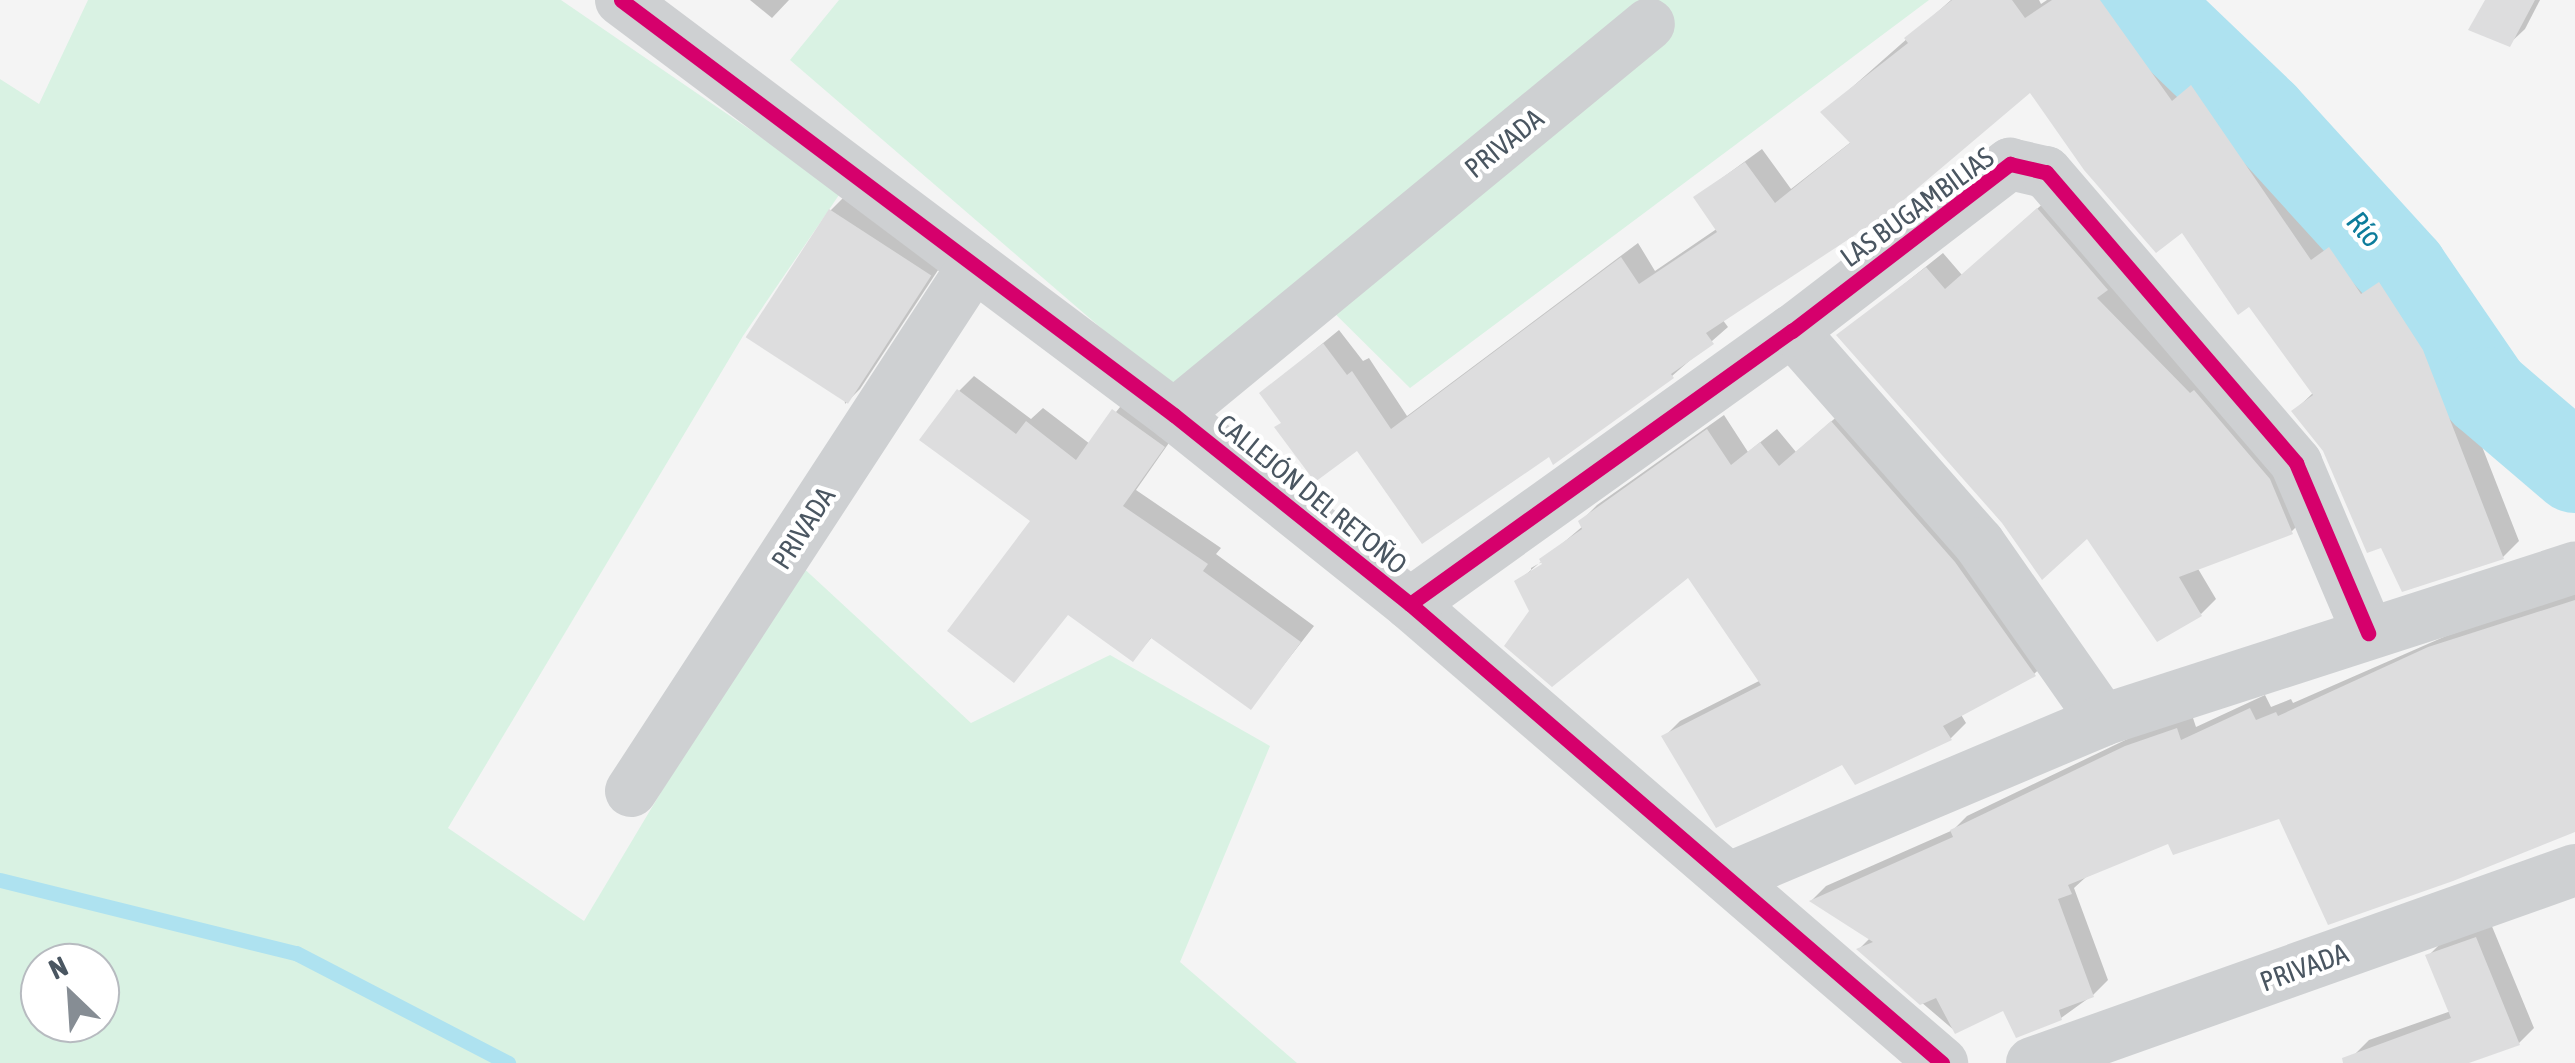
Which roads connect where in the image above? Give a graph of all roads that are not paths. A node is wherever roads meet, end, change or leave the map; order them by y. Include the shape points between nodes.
1 (621, 0) edge
2 (1649, 24) dead end
3 (974, 266) junction
4 (1792, 331) junction
5 (1174, 416) junction
6 (2575, 568) edge
7 (1410, 604) junction
8 (2368, 633) junction
9 (2102, 720) junction
10 (631, 791) dead end
11 (2575, 870) edge
12 (1732, 877) junction
13 (1942, 1063) edge
14 (2032, 1063) edge

1 - 3 street, CALLEJÓN DEL RETOÑO
2 - 5 street, PRIVADA
3 - 5 street, CALLEJÓN DEL RETOÑO
3 - 10 street, PRIVADA
4 - 7 street, LAS BUGAMBILIAS
4 - 8 street, LAS BUGAMBILIAS via 2010,164 2046,172 2296,463
4 - 9 street via 1979,543
5 - 7 street, CALLEJÓN DEL RETOÑO
6 - 8 street
7 - 12 street, CALLEJÓN DEL RETOÑO
8 - 9 street
9 - 12 street
11 - 14 street, PRIVADA
12 - 13 street, CALLEJÓN DEL RETOÑO

